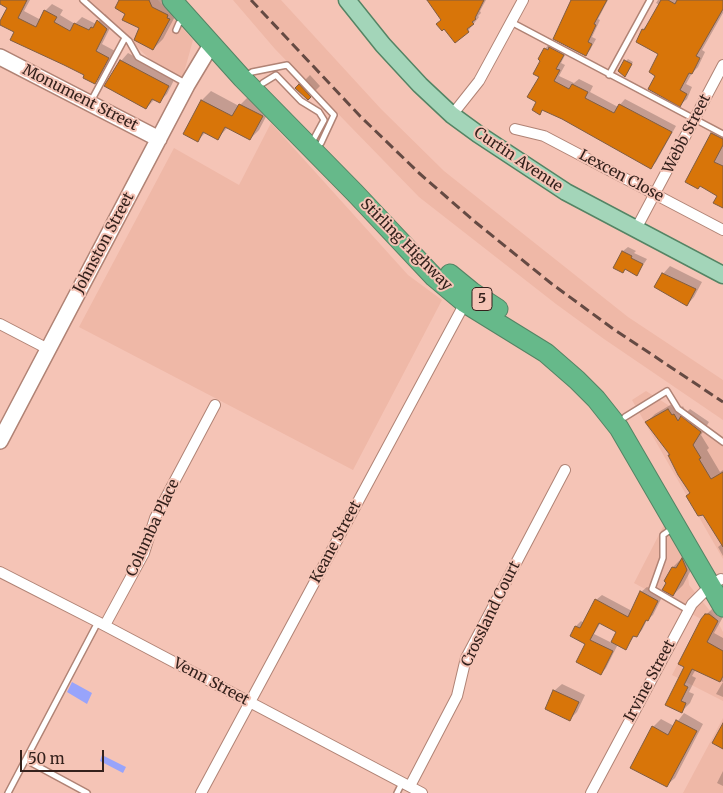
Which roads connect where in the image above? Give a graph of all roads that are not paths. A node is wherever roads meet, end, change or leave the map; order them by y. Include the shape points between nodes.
1 (83, 0) edge
2 (172, 0) edge
3 (188, 0) edge
4 (347, 0) edge
5 (523, 0) edge
6 (650, 0) edge
7 (511, 22) junction
8 (125, 38) junction
9 (211, 45) junction
10 (0, 57) edge
11 (723, 65) edge
12 (610, 75) junction
13 (252, 78) junction
14 (187, 85) junction
15 (90, 103) junction
16 (452, 115) junction
17 (694, 119) junction
18 (515, 129) dead end
19 (723, 134) edge
20 (159, 139) junction
21 (316, 142) junction
22 (655, 194) junction
23 (636, 229) junction
24 (723, 230) edge
25 (723, 275) edge
26 (468, 297) junction
27 (0, 324) edge
28 (48, 349) junction
29 (215, 405) dead end
30 (625, 417) junction
31 (0, 441) edge
32 (723, 442) edge
33 (565, 470) dead end
34 (676, 526) junction
35 (0, 572) edge
36 (718, 583) edge
37 (723, 607) edge
38 (688, 610) junction
39 (101, 623) junction
40 (249, 702) junction
41 (26, 760) junction
42 (406, 784) junction
43 (8, 793) edge
44 (87, 793) edge
45 (201, 793) edge
46 (397, 793) edge
47 (422, 793) edge
48 (590, 793) edge

1 - 8 lane
2 - 9 highway, Stirling Highway / 5 via 182,25
3 - 13 highway, Stirling Highway / 5
4 - 16 main road, Curtin Avenue via 420,85
5 - 7 street
6 - 12 lane
7 - 12 lane
7 - 16 street via 479,81
8 - 14 lane via 138,57
8 - 15 lane
9 - 13 highway, Stirling Highway / 5
9 - 14 street, Johnston Street
10 - 15 street, Monument Street
11 - 17 street, Webb Street
12 - 17 lane
13 - 21 highway, Stirling Highway / 5
13 - 21 lane via 276,75 301,101 319,112 324,120
13 - 21 lane via 288,65 334,115
14 - 20 street, Johnston Street
15 - 20 street, Monument Street
16 - 23 main road, Curtin Avenue via 566,192
17 - 19 lane
17 - 22 street, Webb Street
18 - 22 street, Lexcen Close via 544,136
20 - 28 street, Johnston Street
21 - 26 highway, Stirling Highway / 5 via 434,277
22 - 23 street, Webb Street
22 - 24 street, Lexcen Close
23 - 25 main road, Curtin Avenue
26 - 30 highway, Stirling Highway / 5 via 552,343 606,392
26 - 34 highway, Stirling Highway / 5 via 546,353 596,399 618,428
26 - 40 street, Keane Street
27 - 28 street
28 - 31 street, Johnston Street
29 - 39 street, Columba Place via 155,518 144,552
30 - 32 lane via 667,391 678,409
30 - 36 highway, Stirling Highway / 5
33 - 42 street, Crossland Court via 466,658 457,696
34 - 36 highway, Stirling Highway / 5
34 - 38 lane via 663,535 663,558 652,589
35 - 39 street, Venn Street
36 - 37 highway, Stirling Highway / 5
36 - 38 street, Irvine Street via 696,598
38 - 48 street, Irvine Street
39 - 40 street, Venn Street
39 - 41 lane
40 - 42 street, Venn Street
40 - 45 street, Keane Street
41 - 43 lane
41 - 44 lane
42 - 46 lane
42 - 47 street, Venn Street

